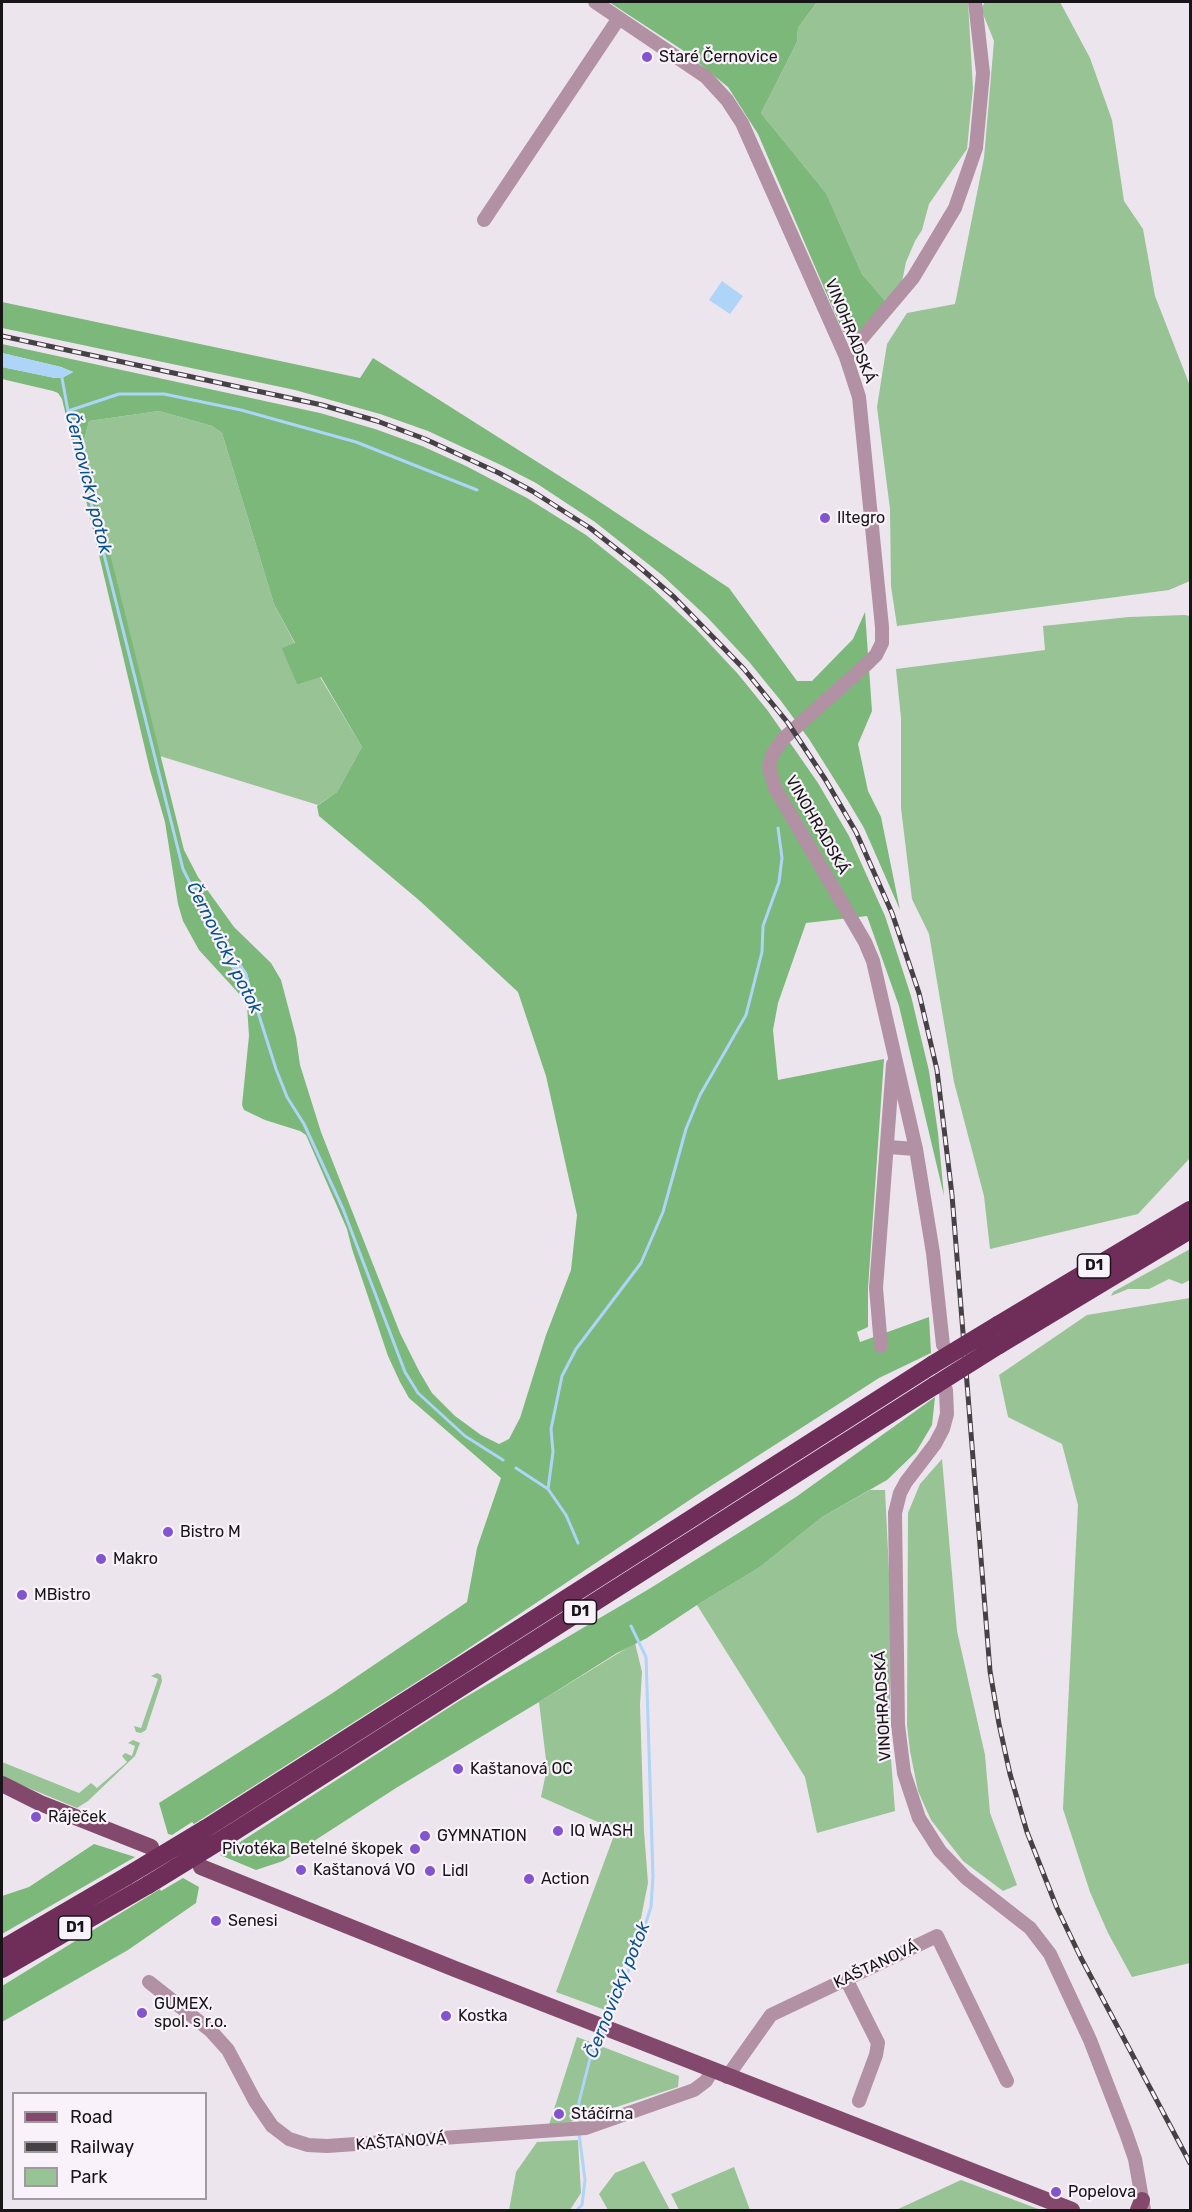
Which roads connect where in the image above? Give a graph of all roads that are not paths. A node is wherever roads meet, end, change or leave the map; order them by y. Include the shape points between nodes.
1 (595, 2) edge
2 (975, 2) edge
3 (620, 18) junction
4 (484, 219) dead end
5 (846, 357) junction
6 (894, 1047) junction
7 (888, 1147) junction
8 (916, 1149) junction
9 (1191, 1210) edge
10 (1191, 1230) edge
11 (881, 1346) dead end
12 (943, 1346) dead end
13 (940, 1388) junction
14 (2, 1784) edge
15 (2, 1793) edge
16 (25, 1796) junction
17 (151, 1847) dead end
18 (201, 1867) dead end
19 (2, 1948) edge
20 (2, 1969) edge
21 (846, 1979) junction
22 (149, 1982) dead end
23 (719, 2074) junction
24 (1007, 2081) dead end
25 (859, 2101) dead end
26 (1141, 2207) edge
27 (1072, 2211) edge

1 - 3 street, VINOHRADSKÁ
2 - 5 street via 983,73 976,148 955,208 913,278
3 - 4 street
3 - 5 street, VINOHRADSKÁ via 706,77 727,100 742,123
5 - 6 street, VINOHRADSKÁ via 859,397 882,643 868,663 783,739 772,754 769,767 775,788 865,942
6 - 7 street, VINOHRADSKÁ
6 - 8 street, VINOHRADSKÁ
7 - 8 street
7 - 11 street, VINOHRADSKÁ via 876,1288
8 - 12 street, VINOHRADSKÁ
9 - 19 highway, D1, bridge via 932,1365 205,1829
10 - 13 highway, D1, bridge via 999,1345
13 - 20 highway, D1, bridge via 226,1837
13 - 26 street, VINOHRADSKÁ via 946,1414 943,1429 906,1482 895,1513 897,1725 904,1773 919,1818 940,1851 959,1872 1030,1928 1050,1954 1078,2011 1126,2133 1135,2159
14 - 16 main road
15 - 16 main road
16 - 17 main road
18 - 23 main road
21 - 23 street, KAŠTANOVÁ via 771,2015
21 - 24 street, KAŠTANOVÁ via 937,1936
21 - 25 street via 878,2043
22 - 23 street, KAŠTANOVÁ via 211,2031 228,2050 272,2126 289,2139 308,2145 579,2130 694,2090
23 - 27 main road

